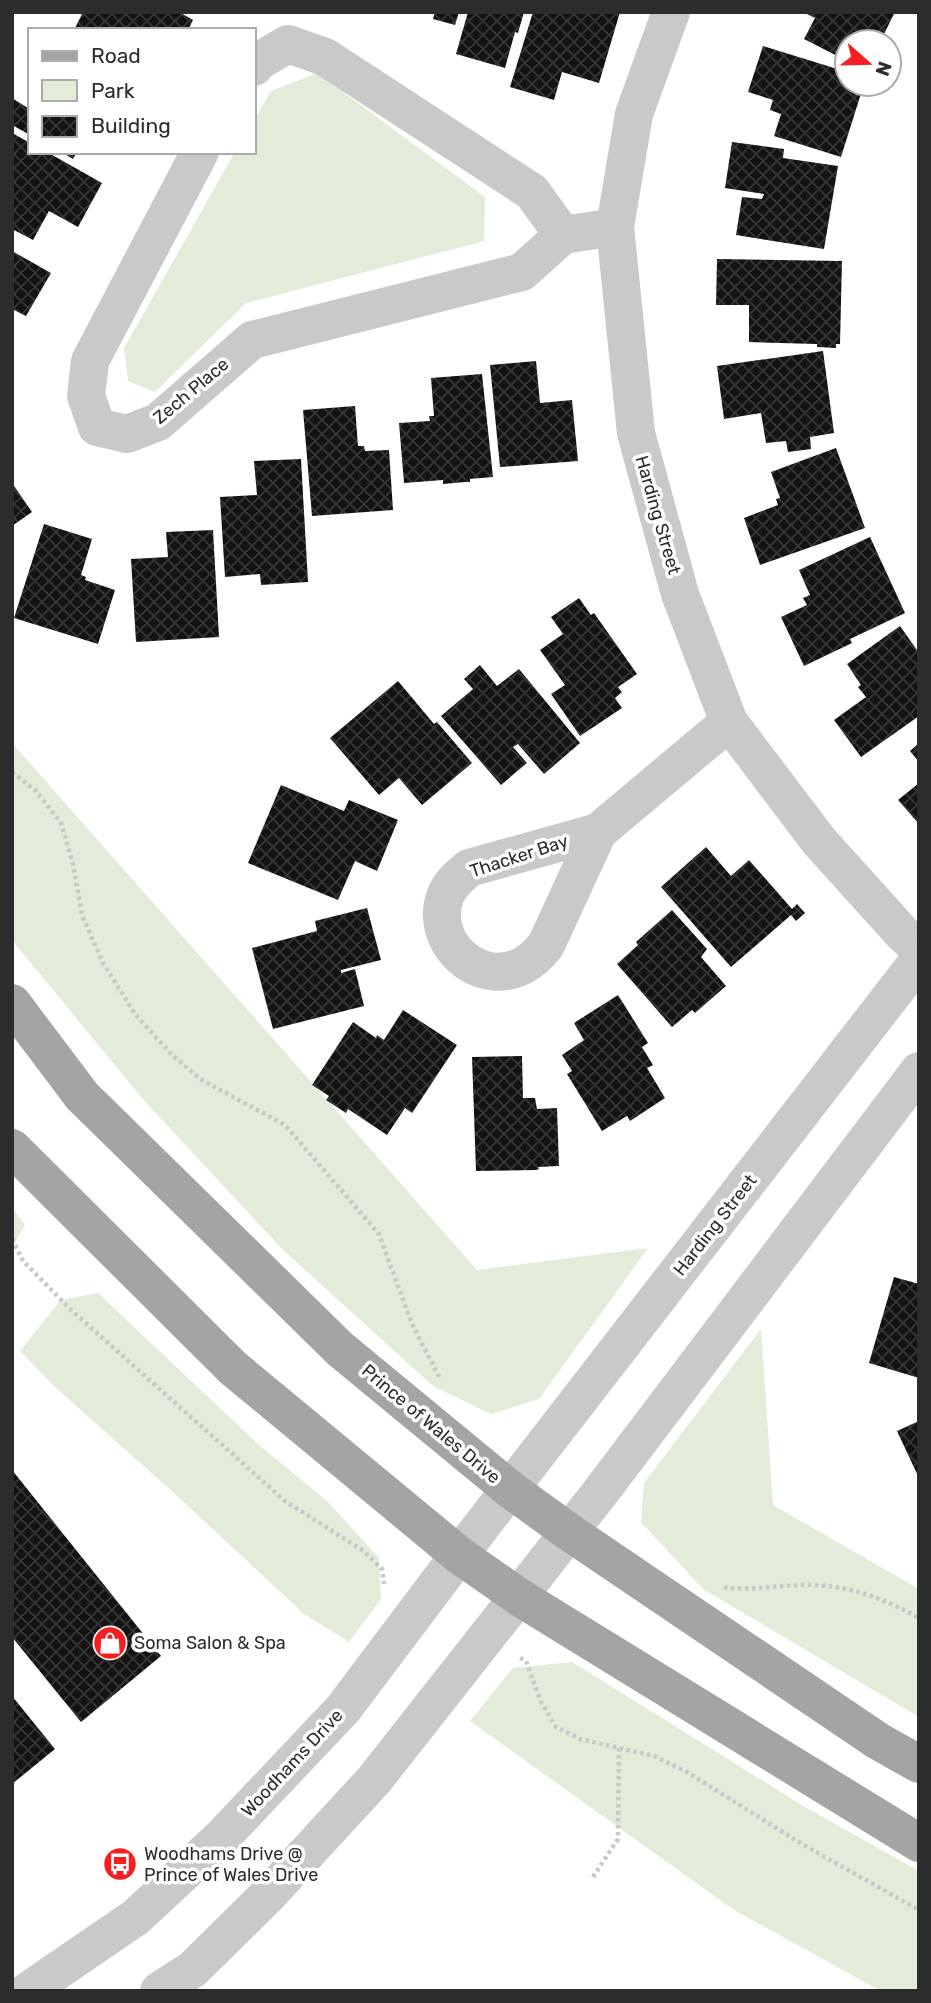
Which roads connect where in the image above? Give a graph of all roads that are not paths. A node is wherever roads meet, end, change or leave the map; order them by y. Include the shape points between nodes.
1 (671, 12) edge
2 (256, 65) edge
3 (199, 154) edge
4 (615, 227) junction
5 (563, 235) junction
6 (729, 722) junction
7 (598, 832) dead end
8 (919, 948) edge
9 (919, 960) edge
10 (12, 1003) edge
11 (919, 1071) edge
12 (12, 1147) edge
13 (511, 1490) junction
14 (569, 1532) junction
15 (459, 1555) junction
16 (519, 1597) junction
17 (919, 1764) edge
18 (919, 1843) edge
19 (202, 1980) edge
20 (28, 1991) edge
21 (159, 1991) edge

1 - 4 street, Harding Street via 634,114
2 - 5 street via 288,44 325,57 532,192
3 - 5 street, Zech Place via 90,361 86,396 97,427 127,435 158,422 252,340 522,272
4 - 5 street
4 - 6 street, Harding Street via 636,433 680,594
6 - 7 street
6 - 8 street, Harding Street via 819,841
9 - 13 street, Harding Street
10 - 13 main road, Prince of Wales Drive via 82,1096 340,1349
11 - 14 street
12 - 15 main road via 233,1368
13 - 14 main road, Prince of Wales Drive
13 - 15 street, Woodhams Drive
14 - 16 street
14 - 17 main road, Prince of Wales Drive
15 - 16 main road
15 - 20 street, Woodhams Drive via 343,1709 221,1838 136,1916
16 - 18 main road
16 - 19 street via 374,1780 270,1894
19 - 21 street

